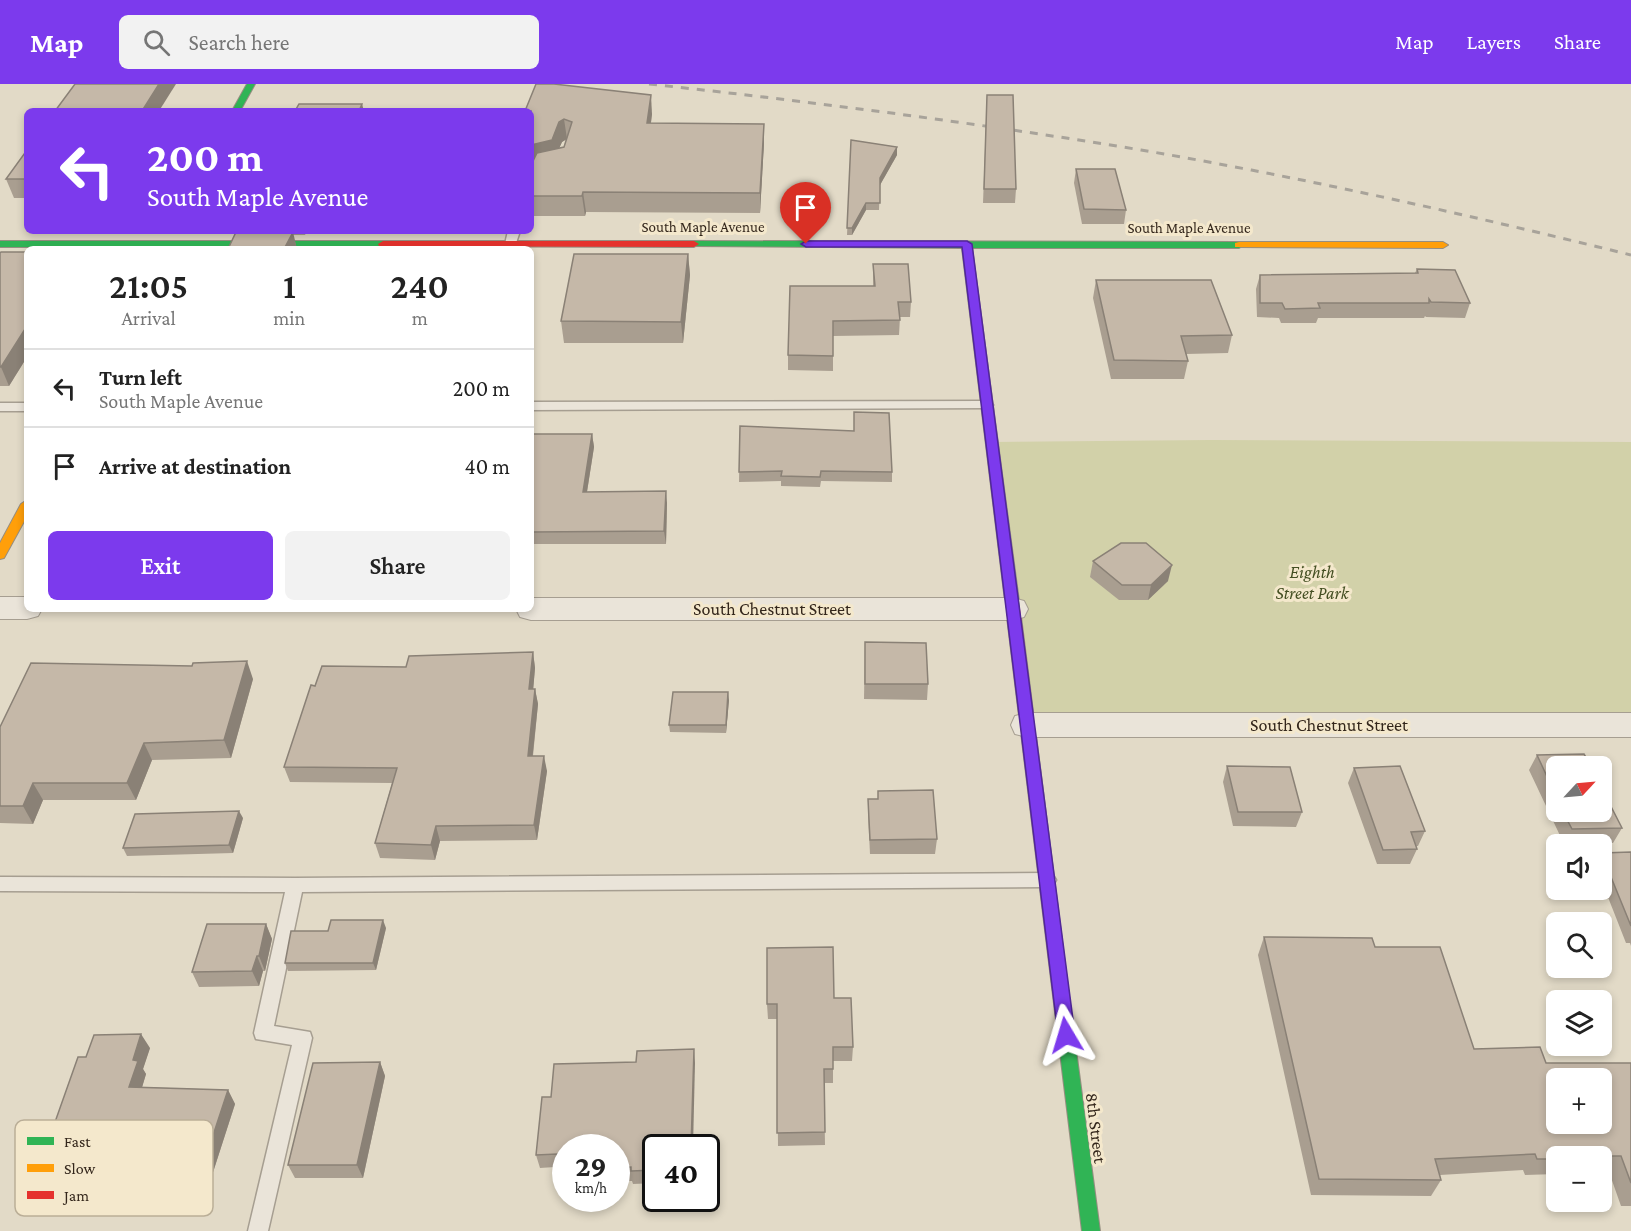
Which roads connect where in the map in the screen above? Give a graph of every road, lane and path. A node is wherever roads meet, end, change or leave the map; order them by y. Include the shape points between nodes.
1 (251, 84) edge
2 (238, 108) edge
3 (512, 237) edge
4 (167, 241) edge
5 (0, 244) edge
6 (967, 244) junction
7 (1443, 244) dead end
8 (987, 405) junction
9 (534, 406) edge
10 (0, 407) edge
11 (24, 407) edge
12 (24, 510) edge
13 (0, 555) edge
14 (0, 608) edge
15 (24, 608) edge
16 (534, 609) edge
17 (1012, 609) junction
18 (1631, 724) edge
19 (1027, 725) junction
20 (1047, 880) junction
21 (0, 884) edge
22 (295, 885) junction
23 (258, 1231) edge
24 (1090, 1231) edge

1 - 2 street
3 - 4 street, South Maple Avenue
3 - 6 street, South Maple Avenue
4 - 5 street, South Maple Avenue
6 - 7 street, South Maple Avenue
6 - 8 street, 8th Street
8 - 9 lane
8 - 17 street, 8th Street
10 - 11 lane
12 - 13 street
14 - 15 street
16 - 17 street, South Chestnut Street
17 - 19 street, 8th Street
18 - 19 street, South Chestnut Street
19 - 20 street, 8th Street
20 - 22 lane
20 - 24 street, 8th Street
21 - 22 lane
22 - 23 lane via 263,1034 303,1038

